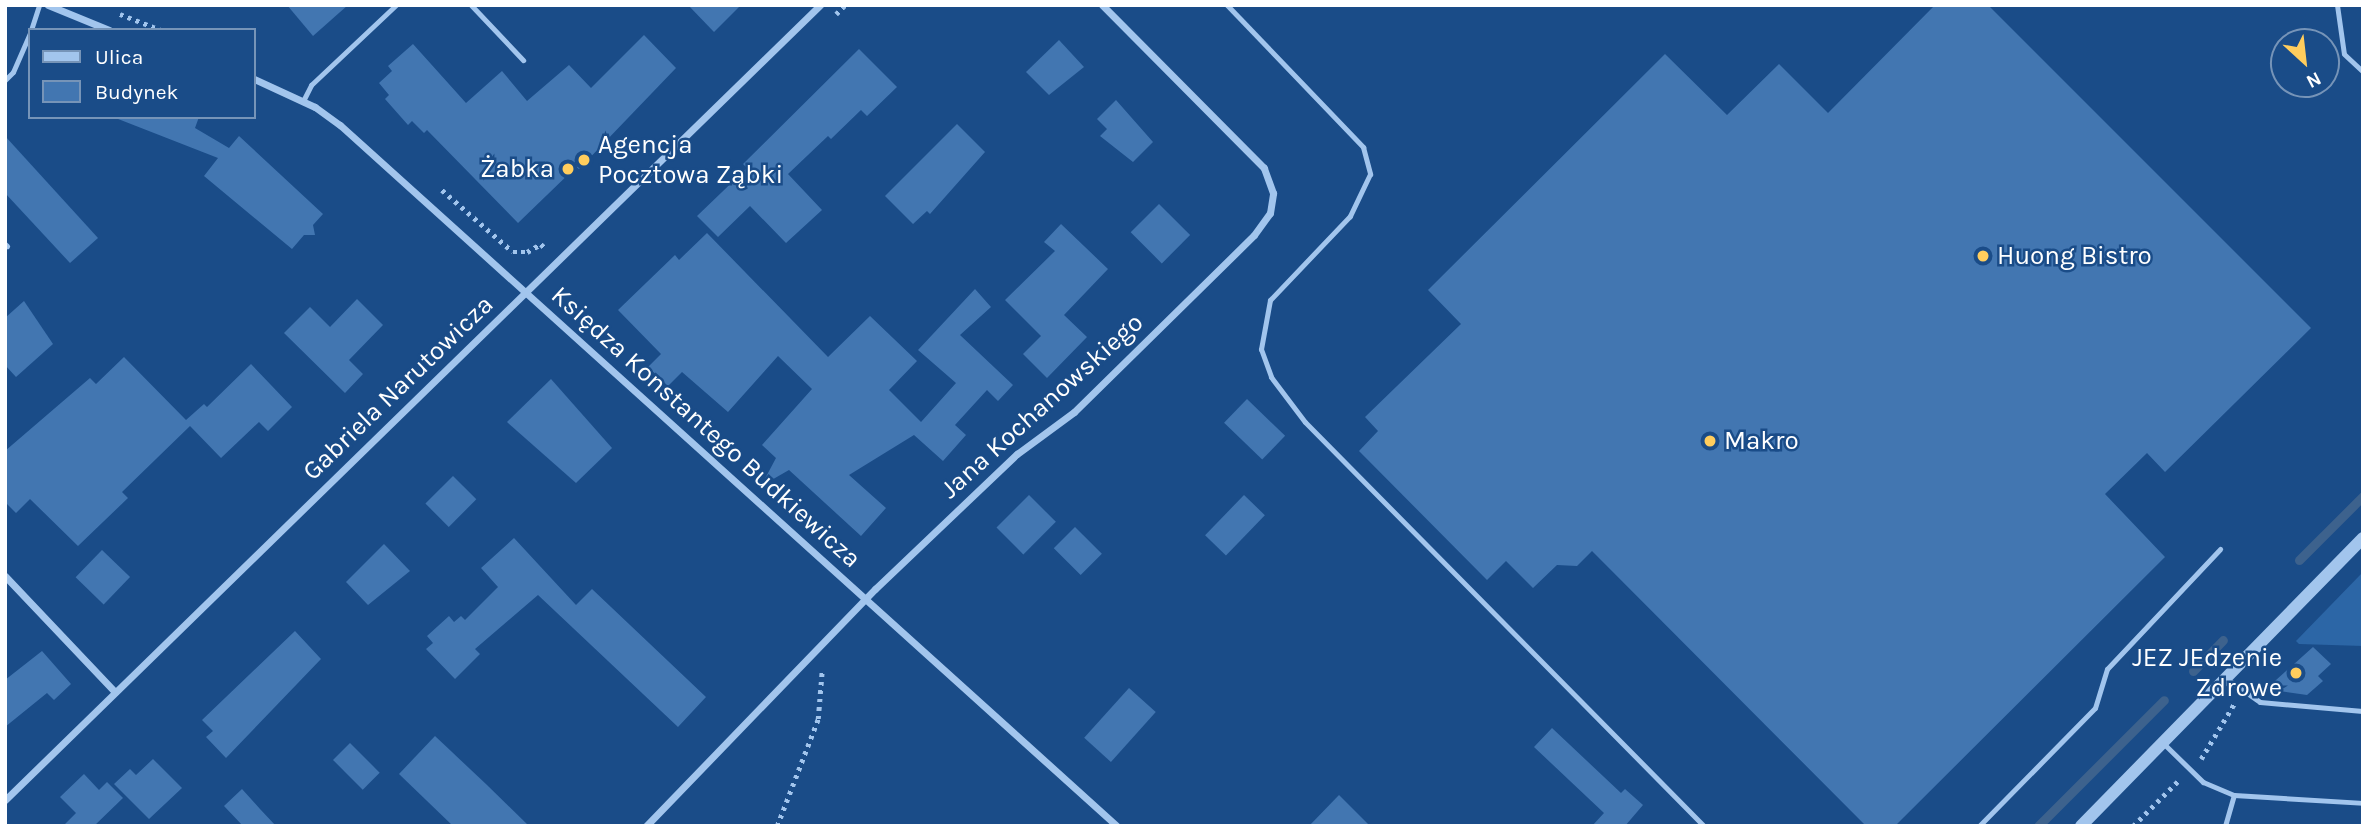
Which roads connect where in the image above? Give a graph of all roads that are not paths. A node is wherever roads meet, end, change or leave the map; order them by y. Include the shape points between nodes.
1 (39, 5) edge
2 (48, 5) edge
3 (396, 5) edge
4 (471, 5) edge
5 (820, 5) edge
6 (1102, 5) edge
7 (1227, 5) edge
8 (2337, 5) edge
9 (31, 28) edge
10 (104, 28) edge
11 (28, 36) edge
12 (523, 60) dead end
13 (2363, 72) edge
14 (5, 80) edge
15 (256, 80) edge
16 (303, 101) junction
17 (527, 292) junction
18 (2363, 538) edge
19 (2220, 549) dead end
20 (5, 576) edge
21 (865, 600) junction
22 (2226, 678) junction
23 (115, 692) junction
24 (2363, 711) edge
25 (2162, 743) junction
26 (2234, 795) junction
27 (5, 800) edge
28 (2363, 803) edge
29 (646, 826) edge
30 (1117, 826) edge
31 (1704, 826) edge
32 (1979, 826) edge
33 (2081, 826) edge
34 (2225, 826) edge

1 - 9 lane
2 - 10 street
3 - 16 lane via 311,85
4 - 12 lane
5 - 17 street, Gabriela Narutowicza
6 - 21 street, Jana Kochanowskiego via 1265,168 1273,193 1270,213 1254,235 1074,411 1017,454
7 - 31 lane via 1363,147 1370,174 1350,216 1270,300 1261,349 1272,377 1305,422
8 - 13 lane via 2344,54
11 - 14 lane
15 - 16 street, Księdza Konstantego Budkiewicza
16 - 17 street, Księdza Konstantego Budkiewicza via 340,125
17 - 21 street, Księdza Konstantego Budkiewicza
17 - 23 street, Gabriela Narutowicza
18 - 22 street
19 - 32 lane via 2107,669 2095,708
20 - 23 street
21 - 29 street, Jana Kochanowskiego
21 - 30 street, Księdza Konstantego Budkiewicza
22 - 24 lane via 2260,702
22 - 25 street
23 - 27 street, Gabriela Narutowicza
25 - 26 lane via 2203,782
25 - 33 street
26 - 28 lane
26 - 34 lane

